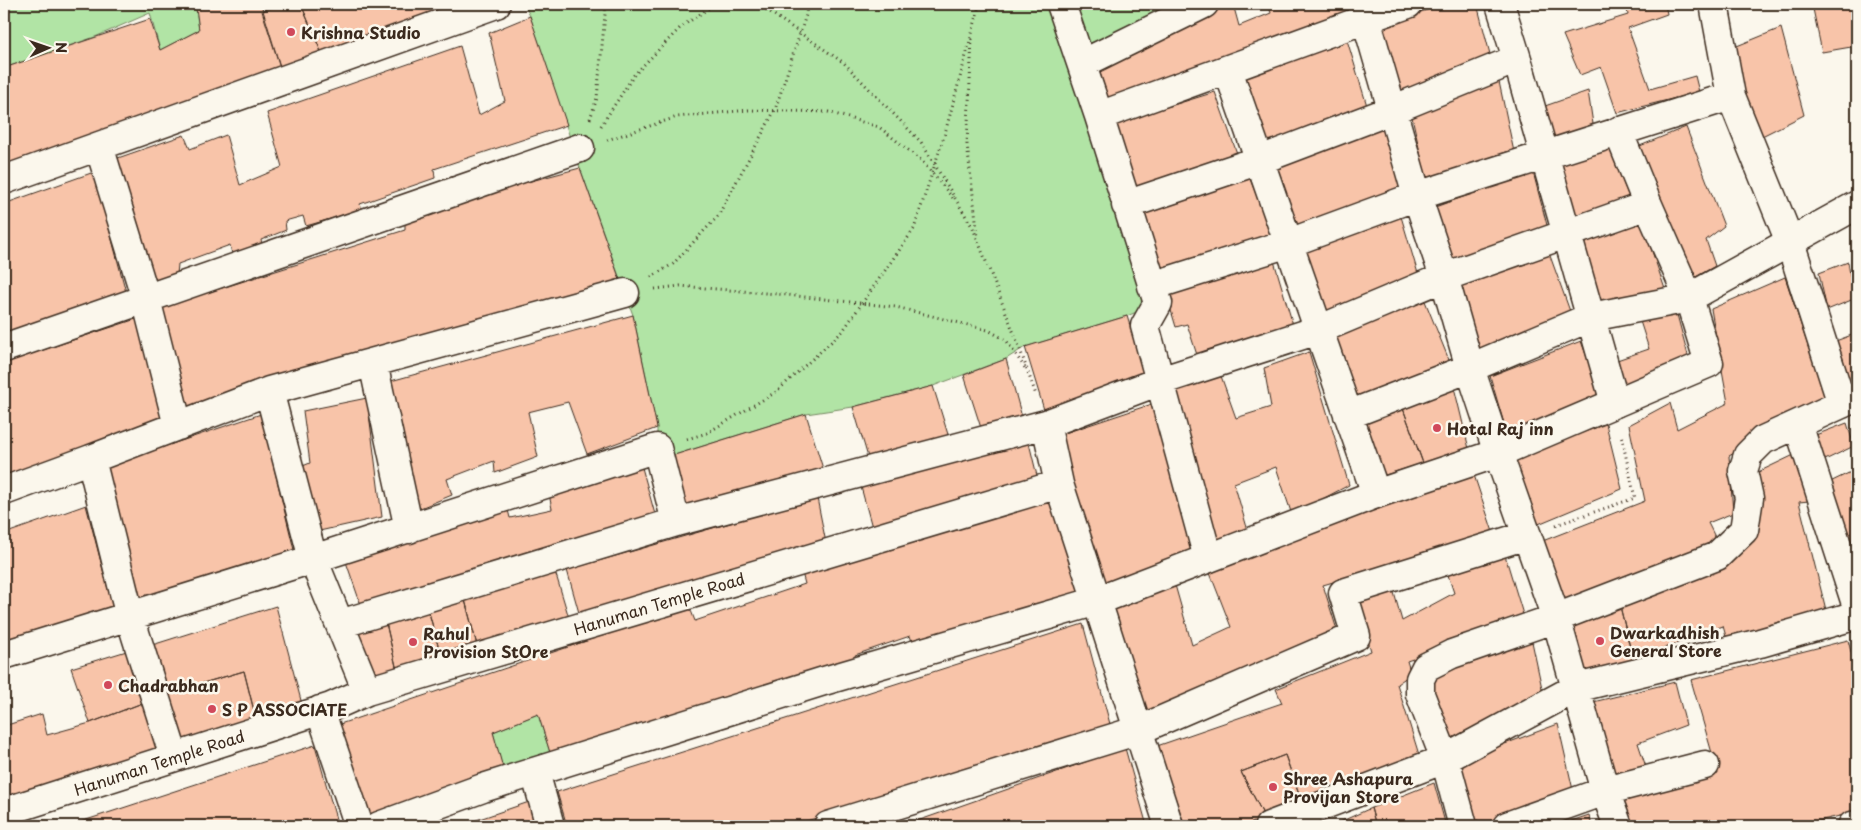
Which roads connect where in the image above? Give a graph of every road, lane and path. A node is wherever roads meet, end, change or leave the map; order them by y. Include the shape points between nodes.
1 (496, 4) edge
2 (606, 4) edge
3 (714, 4) edge
4 (758, 4) edge
5 (808, 4) edge
6 (979, 4) edge
7 (1061, 4) edge
8 (1204, 4) edge
9 (1408, 4) edge
10 (1500, 4) edge
11 (1720, 7) edge
12 (1363, 11) edge
13 (977, 15) junction
14 (801, 33) junction
15 (1517, 59) junction
16 (1082, 64) junction
17 (1228, 70) junction
18 (1731, 96) junction
19 (775, 110) junction
20 (1392, 110) junction
21 (1099, 116) junction
22 (1618, 131) junction
23 (99, 146) junction
24 (580, 148) junction
25 (1545, 155) junction
26 (1260, 160) junction
27 (935, 164) junction
28 (932, 173) junction
29 (4, 180) edge
30 (1417, 196) junction
31 (1126, 205) junction
32 (1648, 205) junction
33 (1857, 205) edge
34 (961, 208) junction
35 (1567, 234) junction
36 (1790, 242) junction
37 (979, 243) junction
38 (1289, 243) junction
39 (1444, 277) junction
40 (1152, 286) junction
41 (625, 293) junction
42 (1689, 298) junction
43 (146, 299) junction
44 (863, 303) junction
45 (1591, 318) junction
46 (1318, 330) junction
47 (4, 348) edge
48 (373, 362) junction
49 (1470, 368) junction
50 (1028, 371) junction
51 (1160, 382) junction
52 (269, 391) junction
53 (1849, 400) edge
54 (1615, 403) junction
55 (1348, 415) junction
56 (1046, 424) junction
57 (1798, 424) junction
58 (178, 426) junction
59 (657, 448) junction
60 (1498, 453) junction
61 (91, 459) junction
62 (1060, 484) junction
63 (4, 491) edge
64 (1376, 494) junction
65 (676, 522) junction
66 (409, 528) junction
67 (1527, 536) junction
68 (1208, 558) junction
69 (313, 559) junction
70 (1097, 601) junction
71 (1857, 607) edge
72 (1857, 615) edge
73 (130, 617) junction
74 (1556, 618) junction
75 (340, 624) junction
76 (4, 655) edge
77 (1576, 688) junction
78 (366, 691) junction
79 (320, 710) junction
80 (1139, 730) junction
81 (174, 757) junction
82 (1445, 759) junction
83 (1704, 765) dead end
84 (535, 772) junction
85 (1605, 792) junction
86 (4, 812) edge
87 (1857, 825) edge
88 (358, 826) edge
89 (379, 826) edge
90 (550, 826) edge
91 (828, 826) edge
92 (1169, 826) edge
93 (1269, 826) edge
94 (1463, 826) edge
95 (1507, 826) edge
96 (1618, 826) edge
97 (1852, 826) edge

1 - 23 street
2 - 24 path via 598,98
3 - 24 path via 681,27 634,75 598,130
4 - 14 path
5 - 14 path
6 - 13 path
7 - 16 street
8 - 16 street
9 - 12 street
10 - 15 street
11 - 18 street
12 - 17 street
12 - 20 street
13 - 27 path
13 - 37 path via 972,39 967,144
14 - 19 path
14 - 27 path via 844,63 921,142
15 - 20 street
15 - 25 street
16 - 21 street
17 - 21 street
17 - 26 street
18 - 22 street
18 - 36 street
19 - 24 path via 677,117
19 - 28 path via 828,112 878,127 921,160
19 - 41 path via 718,216 673,264
20 - 26 street
20 - 30 street
21 - 31 street
22 - 25 street
22 - 32 street
23 - 29 street
23 - 43 street
24 - 43 street
25 - 30 street
25 - 35 street
26 - 31 street
26 - 38 street
27 - 28 path
27 - 34 path
28 - 34 path
28 - 44 path via 914,229
30 - 38 street
30 - 39 street
31 - 40 street
32 - 35 street
32 - 42 street
33 - 36 street
34 - 37 path
35 - 39 street
35 - 45 street
36 - 42 street
36 - 53 street
37 - 50 path
38 - 40 street
38 - 46 street
39 - 46 street
39 - 49 street
40 - 51 street via 1158,303 1145,326
41 - 44 path via 680,286
41 - 48 street
42 - 45 street
42 - 54 street via 1709,363
43 - 47 street
43 - 58 street
44 - 50 path via 896,307 988,330 1006,340
44 - 59 path via 842,332 776,392 707,433
45 - 49 street
45 - 54 street
46 - 51 street
46 - 55 street
48 - 52 street
48 - 66 street
49 - 55 street
49 - 60 street
50 - 56 path
51 - 56 street
51 - 68 street
52 - 58 street
52 - 69 street
53 - 57 street
54 - 60 street
54 - 67 path via 1635,498
55 - 64 street
56 - 62 street
56 - 65 street
57 - 71 street
57 - 74 street via 1764,440 1748,455 1743,472 1749,498 1744,530 1716,556
58 - 61 street
59 - 65 street
59 - 66 street
60 - 64 street
60 - 67 street
61 - 63 street
61 - 73 street
62 - 70 street
62 - 78 street, Hanuman Temple Road
64 - 68 street
65 - 75 street
66 - 69 street
67 - 74 street
67 - 80 street via 1343,593 1356,636
68 - 70 street
69 - 73 street
69 - 75 street
70 - 80 street
70 - 84 street via 824,681
72 - 77 street via 1760,643
73 - 76 street
73 - 81 street
74 - 77 street
74 - 82 street via 1452,654 1426,667 1420,679 1420,694
75 - 78 street
77 - 82 street
77 - 85 street
78 - 79 street, Hanuman Temple Road
79 - 81 street, Hanuman Temple Road
79 - 88 street
80 - 91 street
80 - 92 street
81 - 86 street, Hanuman Temple Road
82 - 93 street
82 - 94 street
83 - 85 street
84 - 89 street
84 - 90 street
85 - 95 street
85 - 96 street
87 - 97 street

